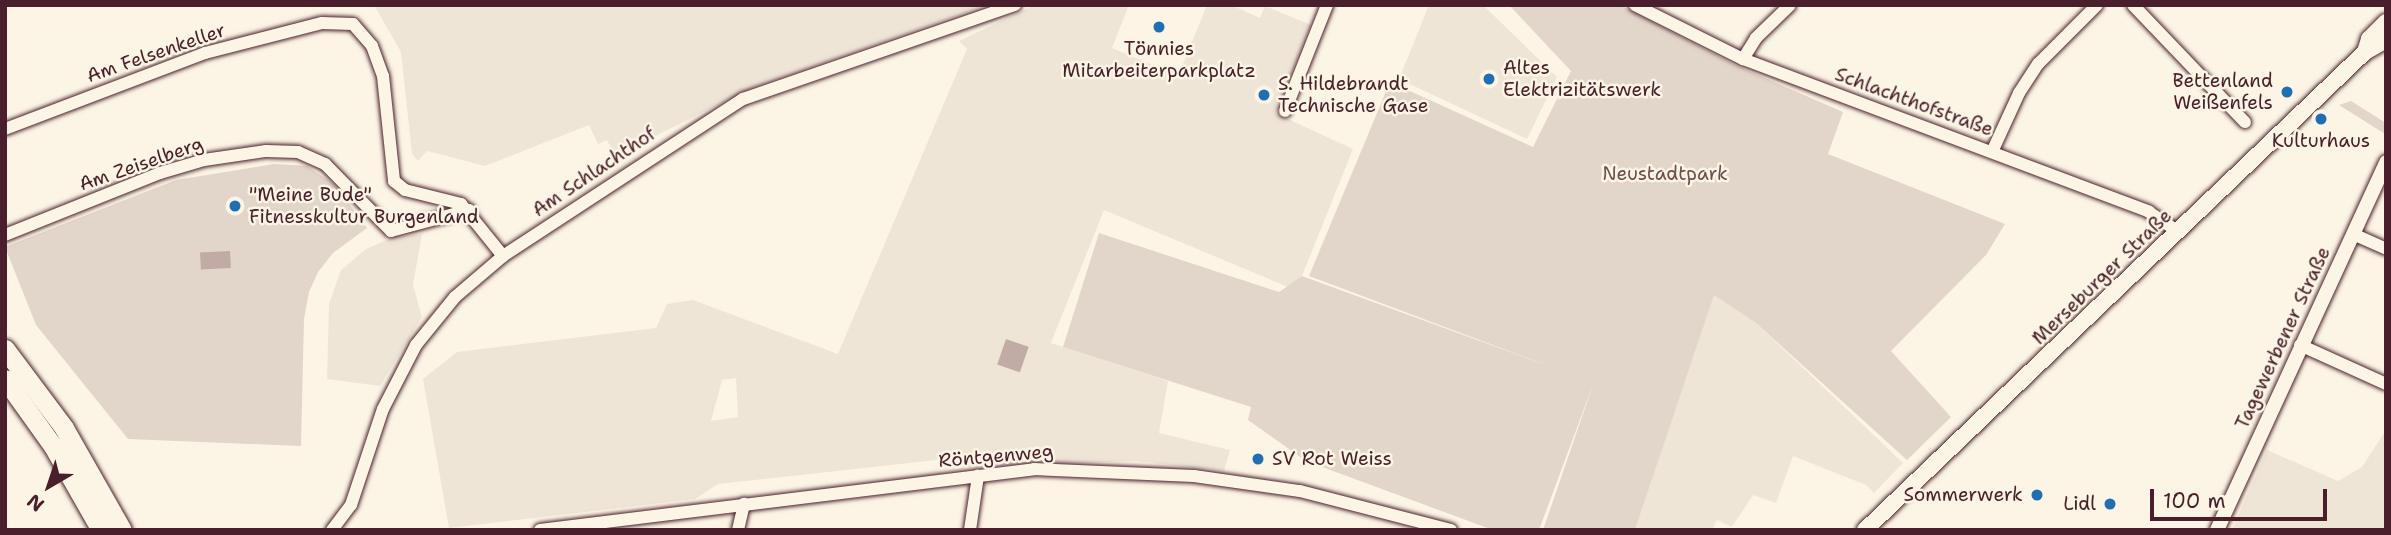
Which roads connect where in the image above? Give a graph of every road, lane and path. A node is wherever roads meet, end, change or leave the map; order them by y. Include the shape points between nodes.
1 (1015, 5) edge
2 (1327, 5) edge
3 (1635, 5) edge
4 (1790, 5) edge
5 (2097, 5) edge
6 (2133, 5) edge
7 (2386, 22) edge
8 (2386, 40) edge
9 (2365, 52) junction
10 (1742, 59) junction
11 (1285, 111) dead end
12 (2245, 122) dead end
13 (5, 129) edge
14 (1992, 152) junction
15 (2386, 162) edge
16 (468, 210) junction
17 (2179, 232) junction
18 (2353, 234) junction
19 (5, 235) edge
20 (2386, 249) edge
21 (503, 256) junction
22 (2300, 345) junction
23 (5, 349) edge
24 (5, 379) edge
25 (2386, 384) edge
26 (53, 446) junction
27 (80, 454) junction
28 (978, 476) junction
29 (744, 504) junction
30 (88, 530) edge
31 (101, 530) edge
32 (122, 530) edge
33 (135, 530) edge
34 (332, 530) edge
35 (540, 530) edge
36 (738, 530) edge
37 (970, 530) edge
38 (1451, 530) edge
39 (1865, 530) edge
40 (2217, 530) edge

1 - 21 street, Am Schlachthof via 743,99
2 - 11 street
3 - 10 street, Schlachthofstraße
4 - 10 street
5 - 14 street via 2038,64
6 - 12 street
7 - 9 main road, Merseburger Straße via 2368,38
8 - 9 main road, Merseburger Straße
9 - 17 main road, Merseburger Straße
10 - 14 street, Schlachthofstraße
13 - 16 street, Am Felsenkeller via 205,52 322,23 344,22 353,24 372,46 383,76 394,181 405,190 451,199
14 - 17 street, Schlachthofstraße via 2149,212
15 - 18 street, Tagewerbener Straße
16 - 19 street, Am Zeiselberg via 391,231 324,164 298,152 266,151 204,160 160,173
16 - 21 street, Am Felsenkeller
17 - 39 main road, Merseburger Straße
18 - 20 street
18 - 22 street, Tagewerbener Straße
21 - 34 street, Am Schlachthof via 455,297 416,345 386,402 351,505
22 - 25 street
22 - 40 street, Tagewerbener Straße
23 - 27 highway
24 - 26 highway
26 - 30 highway via 58,471
26 - 31 highway
27 - 32 highway
27 - 33 highway via 103,473
28 - 29 street, Röntgenweg
28 - 37 street
28 - 38 street, Röntgenweg via 1034,469 1194,475 1300,491
29 - 35 street, Röntgenweg
29 - 36 street

